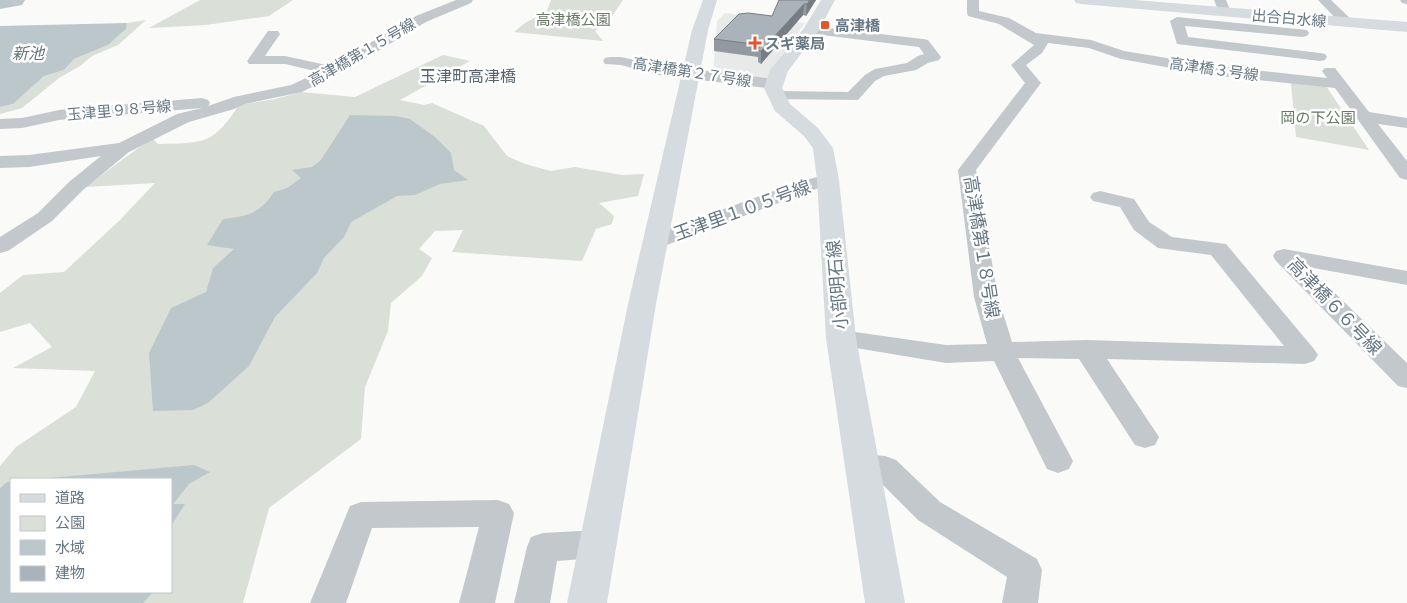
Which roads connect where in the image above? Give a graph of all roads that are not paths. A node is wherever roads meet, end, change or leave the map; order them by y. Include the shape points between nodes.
1 (467, 0) edge
2 (710, 0) edge
3 (828, 0) edge
4 (974, 0) edge
5 (1081, 0) edge
6 (1324, 0) edge
7 (1222, 6) edge
8 (1292, 18) junction
9 (1347, 22) junction
10 (1406, 28) edge
11 (811, 30) junction
12 (1302, 33) junction
13 (273, 34) dead end
14 (1033, 37) junction
15 (1320, 57) junction
16 (610, 61) dead end
17 (334, 71) junction
18 (691, 73) junction
19 (1340, 84) junction
20 (776, 90) junction
21 (240, 100) junction
22 (1362, 116) junction
23 (1407, 123) edge
24 (0, 124) edge
25 (123, 148) junction
26 (0, 162) edge
27 (1407, 174) edge
28 (828, 180) junction
29 (1100, 197) dead end
30 (656, 241) junction
31 (0, 246) edge
32 (1407, 278) edge
33 (841, 338) junction
34 (1086, 350) junction
35 (1002, 352) junction
36 (1407, 379) edge
37 (1145, 437) dead end
38 (1058, 461) dead end
39 (862, 466) junction
40 (597, 544) junction
41 (328, 603) edge
42 (477, 603) edge
43 (532, 603) edge
44 (587, 603) edge
45 (885, 603) edge
46 (1020, 603) edge

1 - 17 street, 高津橋第１５号線 via 421,19
2 - 18 main road via 704,12
3 - 11 main road
4 - 14 street via 973,13 1004,21
5 - 7 main road, 出合白水線
6 - 9 street
7 - 8 main road, 出合白水線
8 - 9 main road, 出合白水線
8 - 12 street
9 - 10 main road, 出合白水線
11 - 20 main road via 780,70
11 - 20 street, 高津橋第２７号線 via 923,43 934,57 923,59 911,67 880,72 852,97
12 - 15 street
12 - 15 street via 1176,21 1182,41
13 - 17 street via 254,61 284,60
14 - 19 street, 高津橋３号線 via 1091,44 1121,55 1210,70
14 - 35 street, 高津橋第１８号線 via 1042,44 1018,65 1033,84 966,170 986,298
15 - 19 street
16 - 18 street, 高津橋第２７号線
17 - 21 street, 高津橋第１５号線 via 296,89
18 - 20 street, 高津橋第２７号線
18 - 30 main road
19 - 22 street
20 - 28 main road, 小部明石線 via 782,106 811,132 823,148
21 - 24 street, 玉津里９８号線 via 59,115
21 - 25 street, 高津橋第１５号線 via 183,118
22 - 23 street
22 - 27 street
25 - 26 street
25 - 31 street, 高津橋第１５号線 via 76,186 45,217
28 - 30 street, 玉津里１０５号線
28 - 33 main road, 小部明石線
29 - 34 street via 1127,203 1141,226 1166,243 1218,249 1305,355
30 - 40 main road
32 - 36 street, 高津橋６６号線 via 1284,256
33 - 35 street via 946,354
33 - 39 main road, 小部明石線
34 - 35 street
34 - 37 street
35 - 38 street
39 - 45 main road, 小部明石線
39 - 46 street via 885,468 929,511 1025,570
40 - 43 street via 543,547
40 - 44 main road
41 - 42 street via 361,515 498,513

